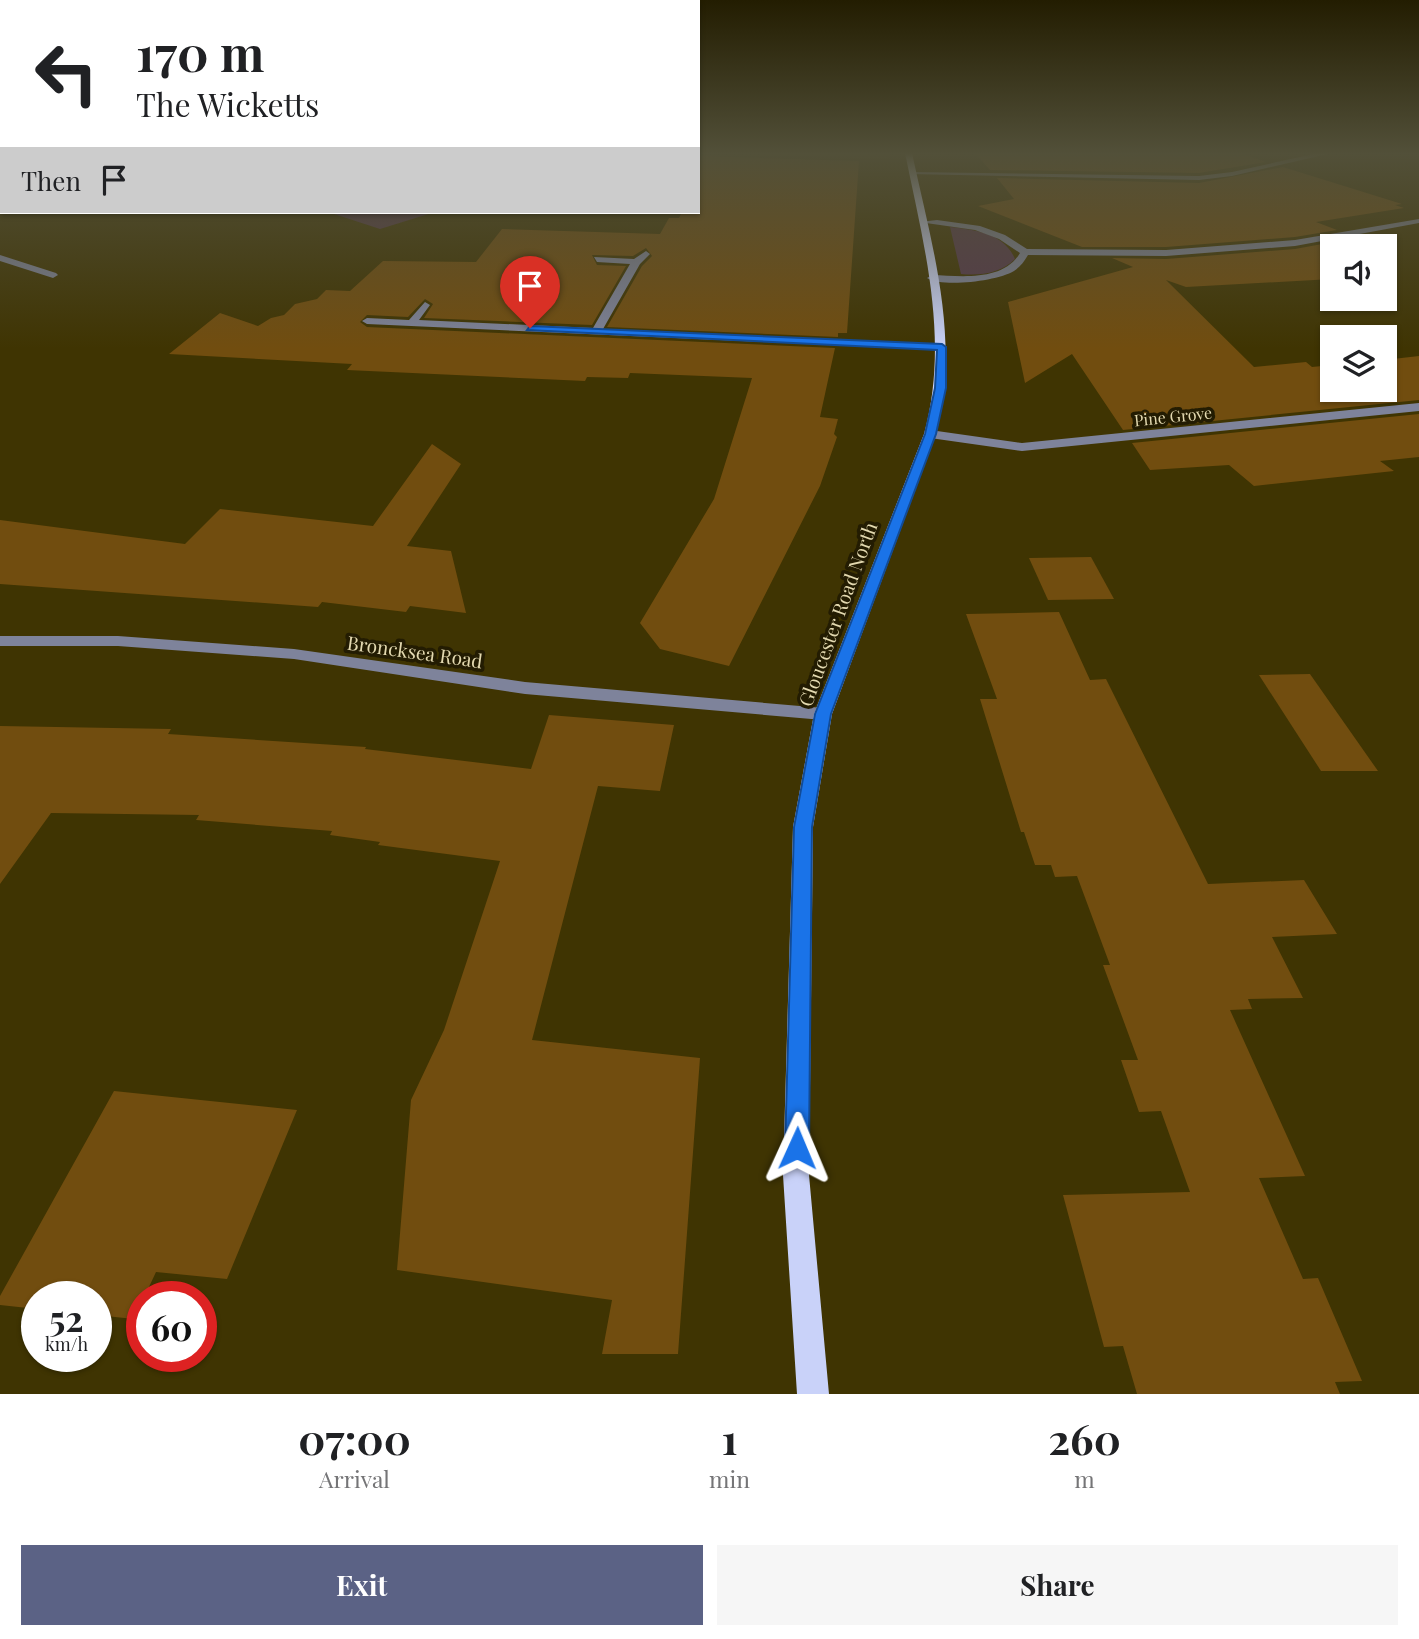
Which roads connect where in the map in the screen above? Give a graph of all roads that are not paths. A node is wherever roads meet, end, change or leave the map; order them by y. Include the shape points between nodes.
1 (922, 218) edge
2 (1419, 221) edge
3 (923, 222) junction
4 (1025, 252) junction
5 (646, 254) dead end
6 (0, 258) edge
7 (597, 259) dead end
8 (636, 262) junction
9 (53, 275) dead end
10 (932, 278) junction
11 (425, 304) dead end
12 (367, 321) dead end
13 (412, 323) junction
14 (596, 331) junction
15 (942, 347) junction
16 (1419, 407) edge
17 (930, 434) junction
18 (0, 640) edge
19 (823, 714) junction
20 (813, 1394) edge

1 - 3 main road, Gloucester Road North
2 - 4 street via 1295,243 1179,252
3 - 4 street via 982,228
3 - 10 main road, Gloucester Road North
4 - 10 street via 1012,270 973,278
5 - 8 street
6 - 9 street
7 - 8 street
8 - 14 street
10 - 15 main road, Gloucester Road North
11 - 13 street
12 - 13 street
13 - 14 street
14 - 15 street
15 - 17 main road, Gloucester Road North via 940,388
16 - 17 street, Pine Grove via 1022,447
17 - 19 main road, Gloucester Road North
18 - 19 street, Broncksea Road via 118,641 294,654 525,688
19 - 20 main road, Gloucester Road North via 803,827 800,903 796,1175

